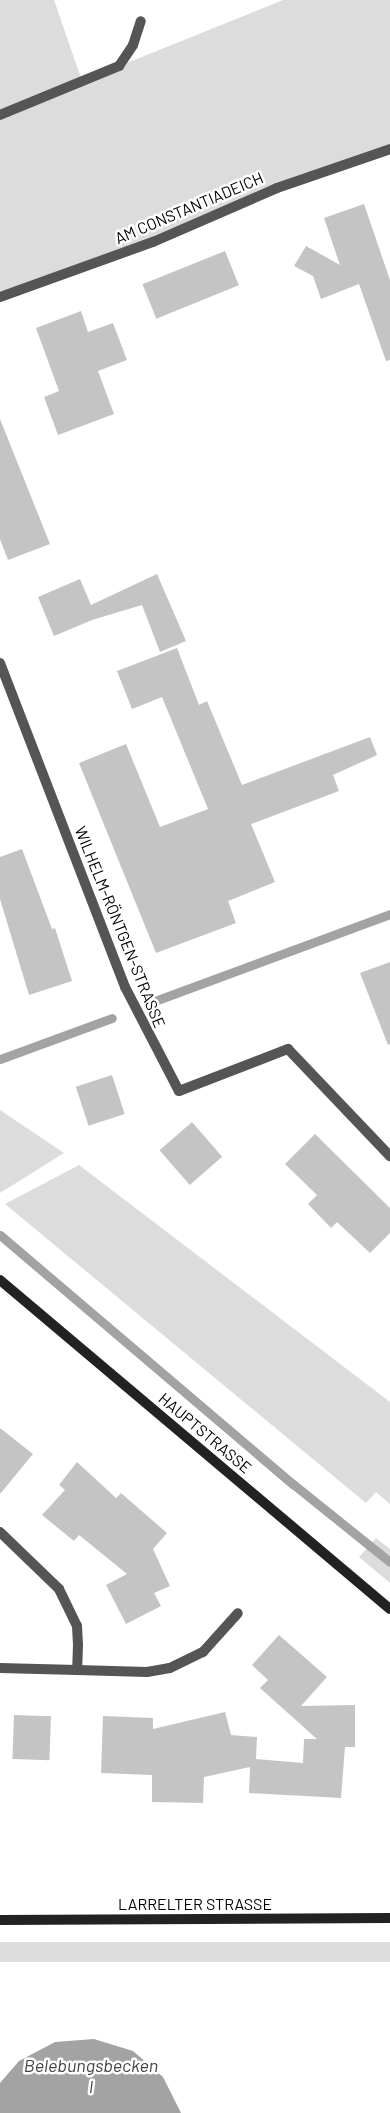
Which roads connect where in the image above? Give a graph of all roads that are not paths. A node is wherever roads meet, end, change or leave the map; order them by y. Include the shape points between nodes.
1 (141, 21) dead end
2 (0, 114) edge
3 (390, 149) edge
4 (0, 297) edge
5 (0, 664) edge
6 (390, 1156) edge
7 (0, 1280) edge
8 (0, 1532) edge
9 (390, 1609) edge
10 (238, 1613) dead end
11 (0, 1668) edge
12 (77, 1670) junction
13 (390, 1918) edge
14 (0, 1920) edge

1 - 2 street via 133,45 119,66
3 - 4 street, AM CONSTANTIADEICH via 277,188 153,242
5 - 6 street, WILHELM-RÖNTGEN-STRASSE via 125,987 179,1091 288,1049
7 - 9 street, HAUPTSTRASSE
8 - 12 street via 59,1589 68,1605 77,1626
10 - 12 street via 203,1652 170,1668 148,1672
11 - 12 street
13 - 14 street, LARRELTER STRASSE

